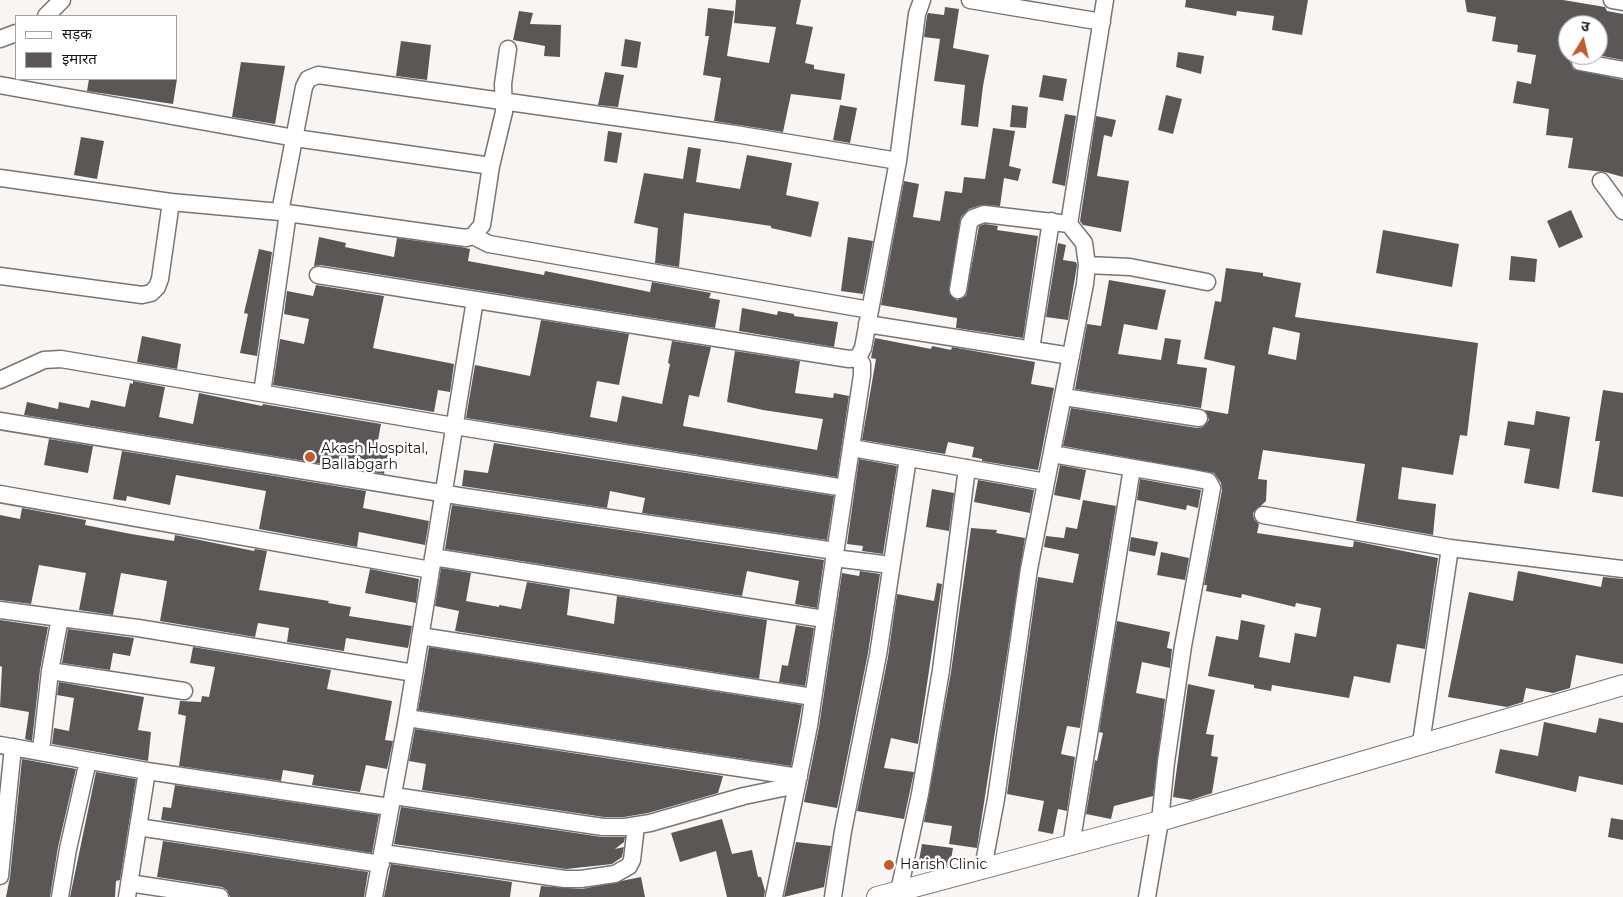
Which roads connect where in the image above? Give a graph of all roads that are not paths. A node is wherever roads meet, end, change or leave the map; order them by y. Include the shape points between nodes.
1 (62, 0) edge
2 (922, 0) edge
3 (970, 0) edge
4 (1105, 0) edge
5 (1612, 0) edge
6 (1623, 2) edge
7 (47, 15) edge
8 (1102, 22) junction
9 (15, 33) edge
10 (0, 39) edge
11 (508, 49) dead end
12 (1596, 65) edge
13 (1623, 70) edge
14 (0, 85) edge
15 (505, 100) junction
16 (295, 138) junction
17 (898, 161) junction
18 (491, 166) junction
19 (0, 178) edge
20 (1602, 181) dead end
21 (171, 202) junction
22 (1623, 211) edge
23 (284, 213) junction
24 (1051, 221) junction
25 (1069, 224) junction
26 (472, 236) junction
27 (1087, 264) junction
28 (318, 275) dead end
29 (0, 276) edge
30 (1207, 282) dead end
31 (958, 290) dead end
32 (475, 300) junction
33 (868, 317) junction
34 (1031, 349) junction
35 (1071, 356) junction
36 (858, 358) junction
37 (0, 380) edge
38 (262, 393) junction
39 (1064, 396) junction
40 (1199, 418) dead end
41 (0, 421) edge
42 (454, 426) junction
43 (852, 448) junction
44 (1052, 454) junction
45 (908, 458) junction
46 (967, 468) junction
47 (1132, 468) junction
48 (1046, 482) junction
49 (845, 488) junction
50 (443, 492) junction
51 (0, 494) edge
52 (1263, 515) dead end
53 (1450, 548) junction
54 (834, 555) junction
55 (432, 564) junction
56 (891, 565) junction
57 (1623, 569) edge
58 (0, 610) edge
59 (60, 618) junction
60 (824, 619) junction
61 (420, 636) junction
62 (50, 671) junction
63 (414, 673) junction
64 (1623, 685) edge
65 (184, 691) dead end
66 (813, 697) junction
67 (407, 718) junction
68 (1422, 743) junction
69 (7, 746) edge
70 (41, 751) junction
71 (88, 761) junction
72 (147, 771) junction
73 (798, 781) junction
74 (392, 801) junction
75 (1160, 821) junction
76 (138, 826) junction
77 (636, 826) junction
78 (1071, 846) junction
79 (382, 859) junction
80 (983, 868) junction
81 (0, 876) edge
82 (128, 890) edge
83 (899, 891) junction
84 (60, 897) edge
85 (220, 897) edge
86 (374, 897) edge
87 (774, 897) edge
88 (833, 897) edge
89 (877, 897) edge
90 (1147, 897) edge

1 - 7 street
2 - 17 street via 917,14
3 - 8 street
4 - 8 street
5 - 6 street
8 - 25 street
9 - 10 street
11 - 15 street via 503,84
12 - 13 street
14 - 16 street
15 - 16 street via 312,76 304,87
15 - 17 street
15 - 18 street
16 - 18 street
16 - 23 street
17 - 33 street
18 - 26 street via 482,224
19 - 21 street
20 - 22 street
21 - 23 street
21 - 29 street via 160,279 151,293 142,295
23 - 26 street via 458,238
23 - 38 street
24 - 25 street
24 - 31 street via 984,214 973,218
24 - 34 street
25 - 27 street via 1084,243
26 - 33 street via 489,244
27 - 30 street via 1130,267
27 - 35 street
28 - 32 street
32 - 36 street via 849,360
32 - 42 street
33 - 34 street
33 - 36 street
34 - 35 street
35 - 39 street
36 - 43 street via 862,364 862,375
37 - 38 street via 44,360 61,359
38 - 42 street
39 - 40 street
39 - 44 street
41 - 50 street
42 - 49 street
42 - 50 street
43 - 45 street
43 - 49 street
44 - 47 street
44 - 48 street
45 - 46 street
45 - 56 street
46 - 48 street
46 - 83 street via 941,670 920,794
47 - 75 street via 1208,481 1213,492 1183,646
47 - 78 street
48 - 80 street via 1023,606
49 - 54 street
50 - 54 street
50 - 55 street
51 - 55 street
52 - 53 street
53 - 57 street
53 - 68 street
54 - 56 street
54 - 60 street
55 - 60 street
55 - 61 street
56 - 88 street via 878,655
58 - 59 street
59 - 62 street
59 - 63 street
60 - 66 street
61 - 63 street
61 - 66 street
62 - 65 street
62 - 70 street
63 - 67 street
64 - 68 street
66 - 73 street
67 - 73 street
67 - 74 street
68 - 75 street
69 - 70 street
69 - 81 street
70 - 71 street
71 - 72 street
71 - 84 street
72 - 74 street
72 - 76 street
73 - 77 street
73 - 87 street
74 - 77 street via 603,826
74 - 79 street
75 - 78 street
75 - 90 street
76 - 79 street
76 - 82 street
77 - 79 street via 629,866 615,874 581,879
78 - 80 street
79 - 86 street
80 - 83 street
82 - 85 street
83 - 89 street

